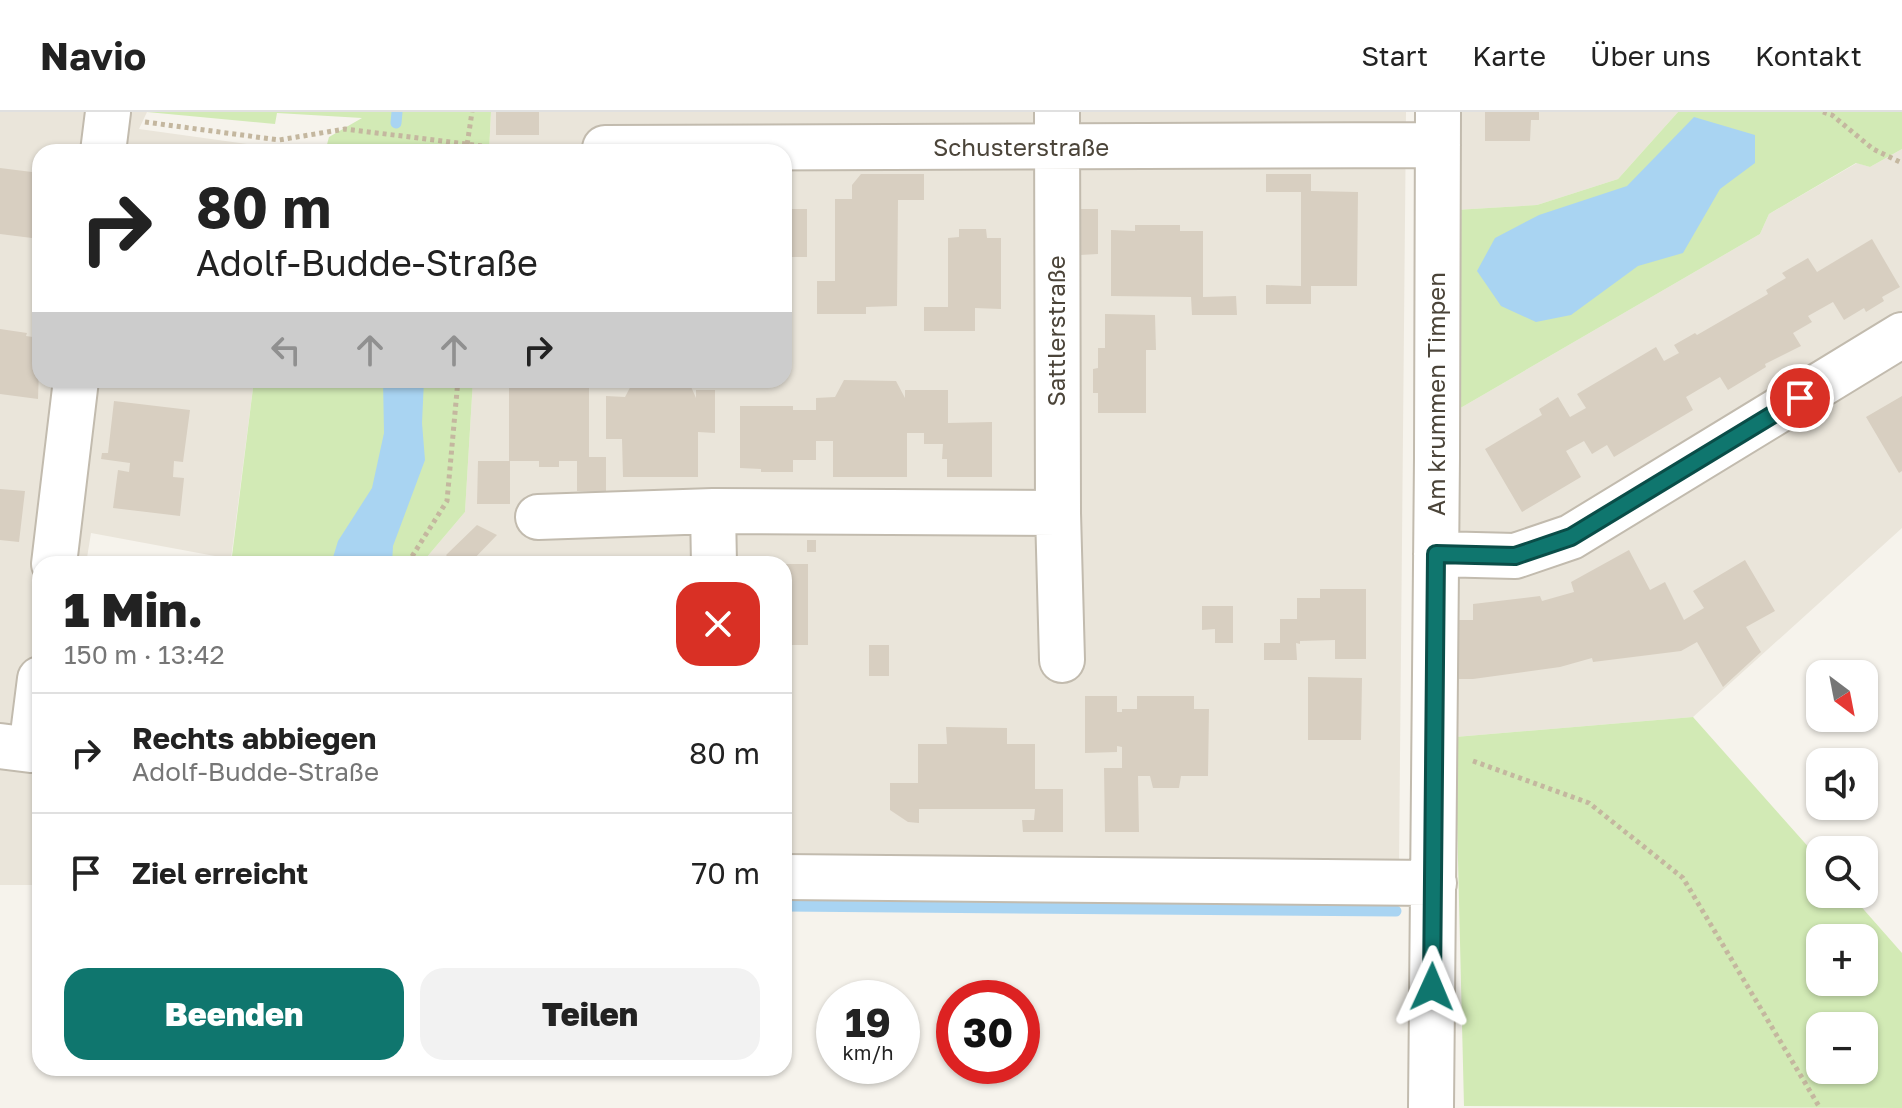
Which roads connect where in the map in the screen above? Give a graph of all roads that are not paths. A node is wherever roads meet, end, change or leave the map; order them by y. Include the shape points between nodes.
1 (1438, 129) edge
2 (1056, 130) edge
3 (705, 144) edge
4 (1902, 335) edge
5 (75, 388) edge
6 (713, 511) junction
7 (1058, 513) junction
8 (538, 517) dead end
9 (1436, 554) junction
10 (55, 556) edge
11 (714, 556) edge
12 (1062, 660) dead end
13 (32, 714) edge
14 (24, 750) edge
15 (792, 877) edge
16 (1434, 883) junction
17 (1431, 1108) edge

1 - 2 street, Schusterstraße
1 - 9 street, Am krummen Timpen
2 - 3 street, Schusterstraße
2 - 7 street, Sattlerstraße
4 - 9 street via 1571,537 1515,556
5 - 10 street
6 - 7 street
6 - 8 street
6 - 11 street
7 - 12 street, Sattlerstraße
9 - 16 street, Am krummen Timpen
13 - 14 street
15 - 16 street
16 - 17 street, Am krummen Timpen

